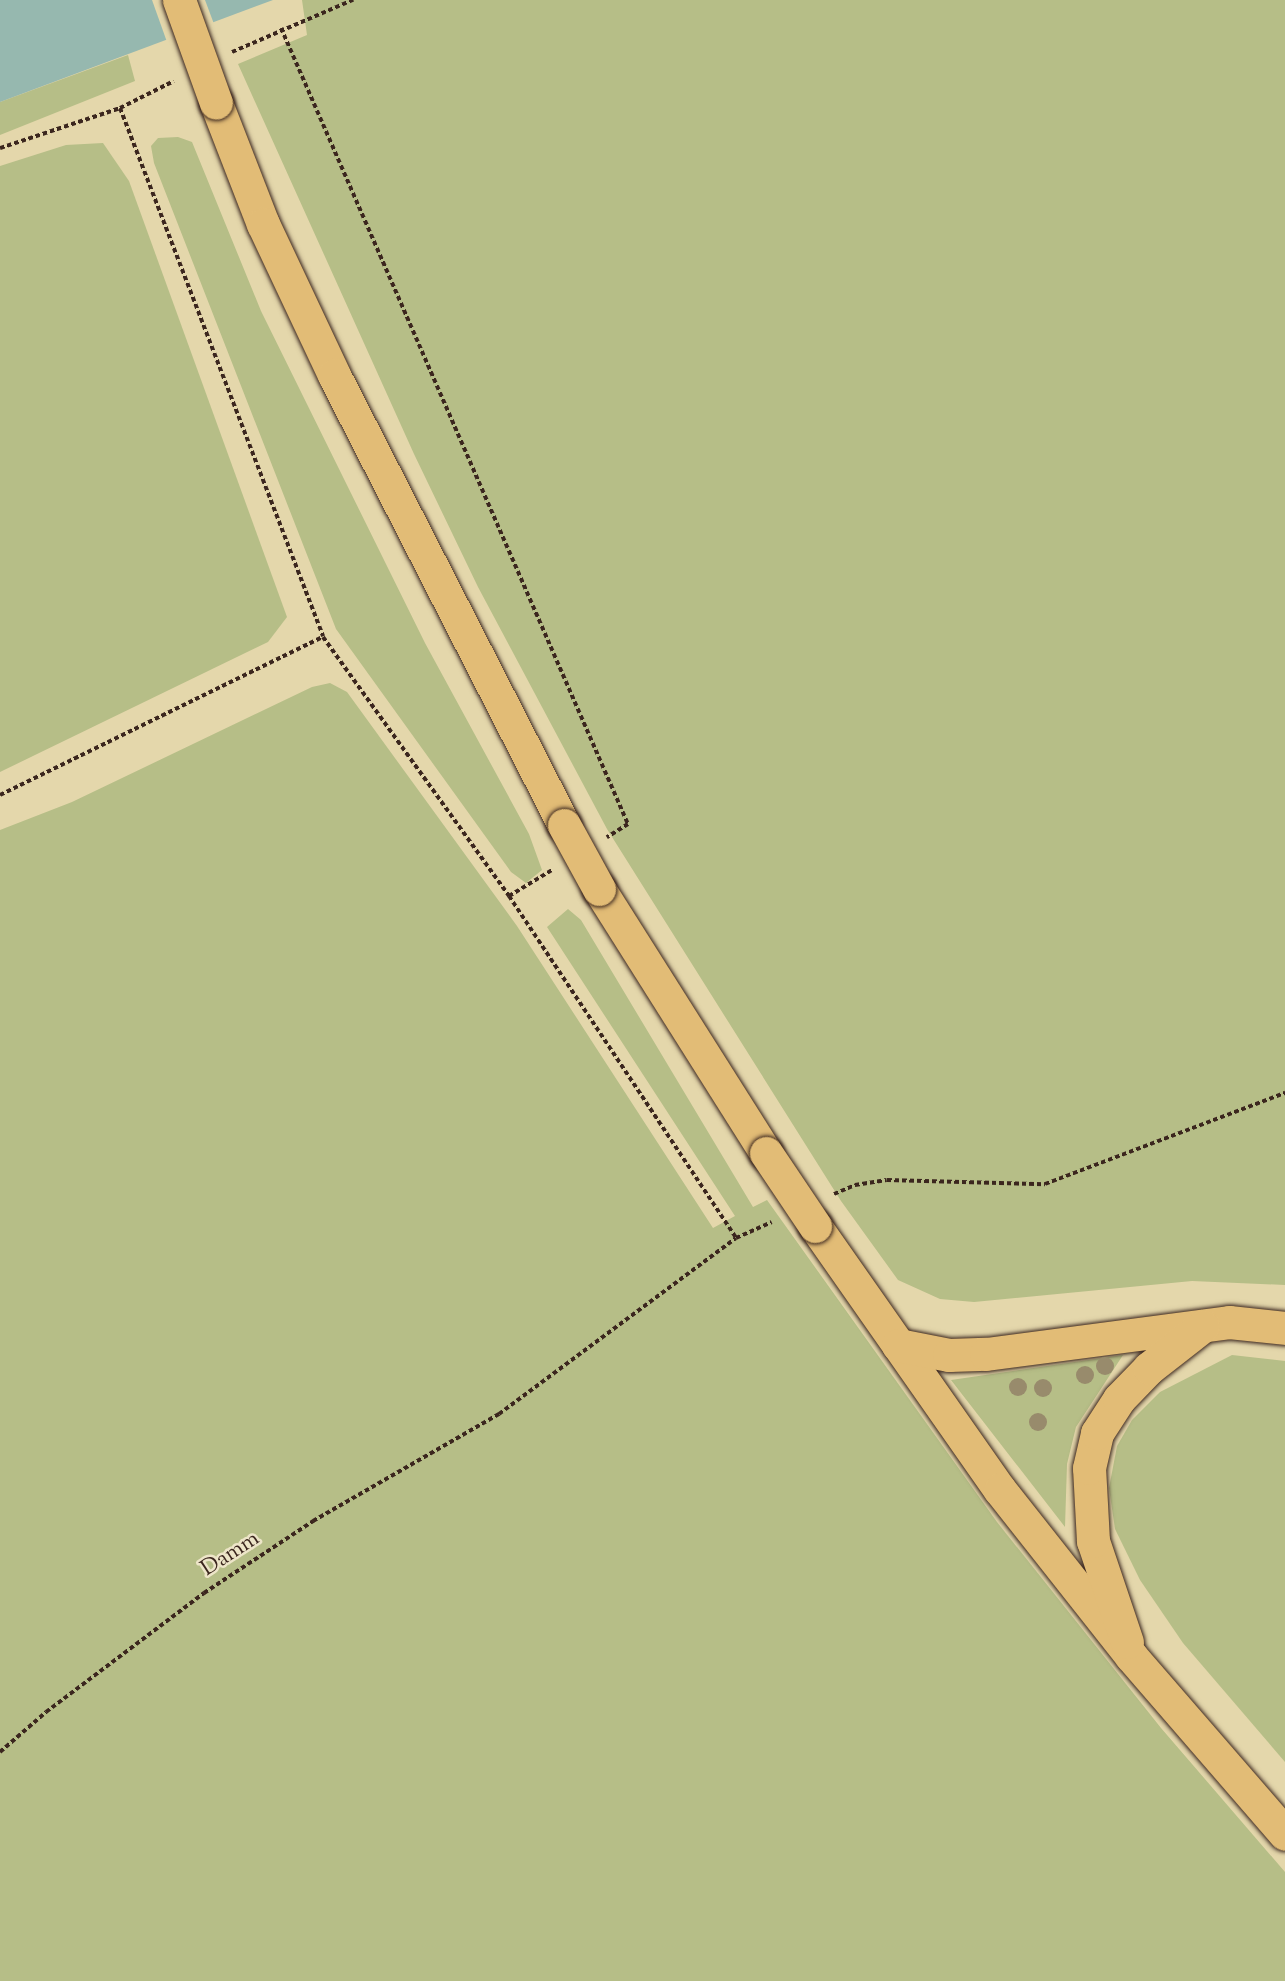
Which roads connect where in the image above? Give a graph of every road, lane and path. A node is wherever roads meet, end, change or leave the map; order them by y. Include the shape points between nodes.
1 (179, 0) edge
2 (281, 28) dead end
3 (0, 148) edge
4 (323, 637) junction
5 (0, 795) edge
6 (628, 824) dead end
7 (1285, 1093) edge
8 (819, 1212) junction
9 (779, 1219) dead end
10 (736, 1238) junction
11 (1203, 1326) junction
12 (1285, 1328) edge
13 (898, 1345) junction
14 (1131, 1656) junction
15 (0, 1752) edge
16 (1285, 1834) edge

1 - 8 main road, bridge via 263,224 334,375 564,825 599,889 766,1154
2 - 6 path
3 - 4 path via 120,108
4 - 5 path
4 - 10 path via 509,896
7 - 8 path via 1045,1184 887,1180 855,1185
8 - 13 main road
9 - 10 path, Damm
10 - 15 path, Damm via 499,1414 313,1521 204,1593 46,1712
11 - 12 main road via 1229,1323
11 - 13 main road via 986,1353 949,1355
11 - 14 main road via 1149,1368 1119,1399 1097,1433 1089,1468 1093,1541 1113,1590
13 - 14 main road via 1000,1490
14 - 16 main road

